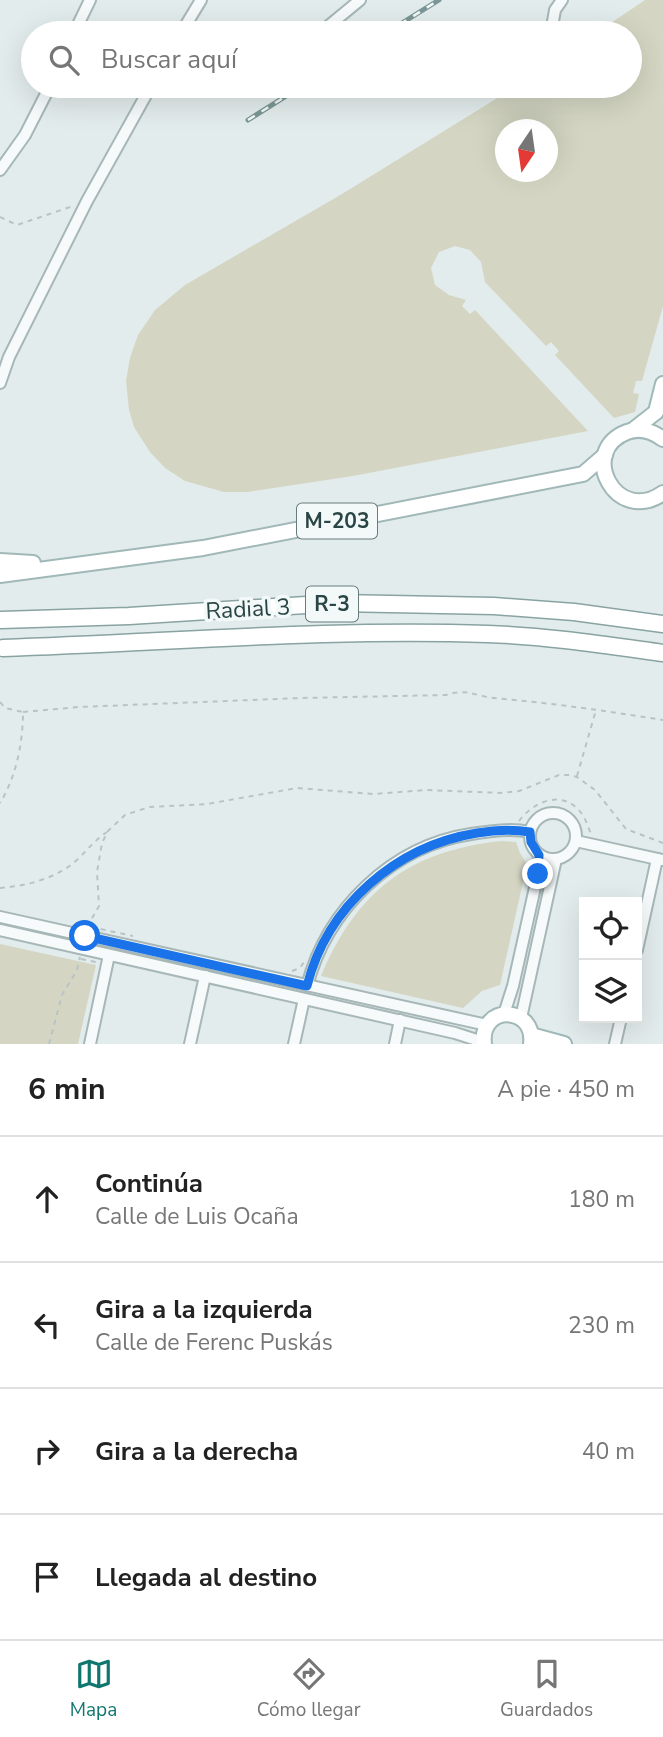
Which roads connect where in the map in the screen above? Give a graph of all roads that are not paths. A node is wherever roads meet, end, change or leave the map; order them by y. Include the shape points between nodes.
1 (90, 0) edge
2 (201, 0) edge
3 (360, 0) edge
4 (562, 0) edge
5 (80, 21) edge
6 (188, 21) edge
7 (335, 21) edge
8 (553, 21) edge
9 (44, 98) edge
10 (144, 98) edge
11 (0, 170) edge
12 (0, 383) edge
13 (663, 384) edge
14 (656, 412) junction
15 (633, 430) junction
16 (663, 438) edge
17 (606, 455) junction
18 (583, 474) junction
19 (609, 485) junction
20 (661, 496) edge
21 (0, 561) edge
22 (90, 562) junction
23 (0, 575) edge
24 (1, 620) edge
25 (663, 624) edge
26 (3, 648) dead end
27 (663, 653) edge
28 (530, 832) junction
29 (576, 841) junction
30 (539, 855) junction
31 (556, 859) junction
32 (660, 860) edge
33 (0, 917) edge
34 (0, 930) edge
35 (642, 930) edge
36 (109, 954) junction
37 (205, 976) junction
38 (307, 986) junction
39 (304, 999) junction
40 (504, 1014) junction
41 (521, 1018) junction
42 (400, 1020) junction
43 (620, 1023) edge
44 (487, 1025) junction
45 (531, 1039) edge
46 (484, 1043) edge
47 (90, 1044) edge
48 (190, 1044) edge
49 (294, 1044) edge
50 (395, 1044) edge
51 (564, 1044) edge
52 (615, 1044) edge

1 - 5 street
2 - 6 street
3 - 7 street
4 - 8 street
9 - 11 street
10 - 12 street via 87,201
13 - 14 main road
14 - 15 main road
14 - 16 main road
15 - 16 main road
15 - 17 main road via 616,439
17 - 18 main road, M-203
17 - 19 main road
18 - 19 main road
18 - 22 main road, M-203 via 203,548
19 - 20 main road via 628,499
21 - 22 main road, M-203
22 - 23 main road, M-203
24 - 25 highway, Radial 3 / R-3 via 338,603 494,606
26 - 27 highway, Radial 3 / R-3 via 386,633 490,634
28 - 29 street via 543,815 560,814 573,825
28 - 30 street
28 - 38 street via 454,837 391,866 337,919
29 - 31 street via 569,853
29 - 32 street
30 - 31 street
30 - 40 street
31 - 41 street
32 - 35 street
33 - 38 street
34 - 36 street
36 - 37 street
36 - 47 street
37 - 39 street
37 - 48 street
38 - 44 street
39 - 42 street
39 - 49 street
40 - 41 main road
40 - 44 main road
41 - 45 main road
42 - 46 street
42 - 50 street
43 - 52 street
44 - 46 main road
45 - 51 main road

